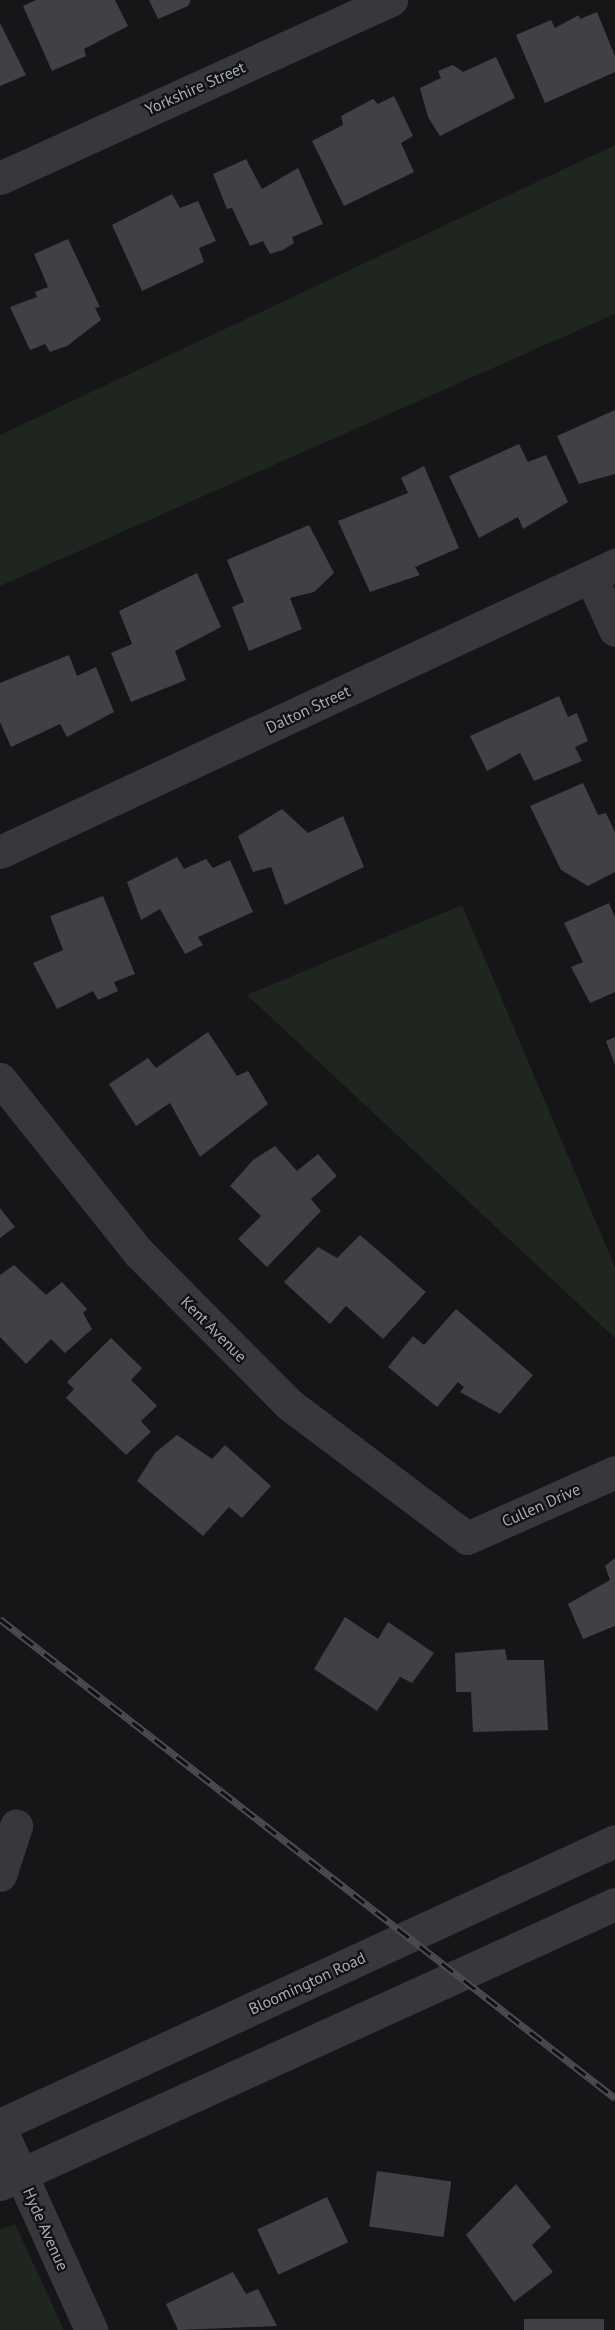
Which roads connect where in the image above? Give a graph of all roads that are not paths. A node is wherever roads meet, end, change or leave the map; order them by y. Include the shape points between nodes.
1 (391, 0) edge
2 (0, 178) edge
3 (603, 571) edge
4 (615, 630) edge
5 (0, 852) edge
6 (0, 1079) edge
7 (615, 1472) edge
8 (467, 1538) joint
9 (16, 1826) dead end
10 (615, 1841) edge
11 (0, 1875) edge
12 (615, 1904) edge
13 (0, 2126) edge
14 (11, 2179) edge
15 (91, 2330) edge

1 - 2 street, Yorkshire Street
3 - 4 street
3 - 5 street, Dalton Street
6 - 8 street, Kent Avenue via 139,1253 290,1405
7 - 8 street, Cullen Drive
9 - 11 street
10 - 13 street, Bloomington Road
12 - 14 street
13 - 14 street, Hyde Avenue
14 - 15 street, Hyde Avenue

